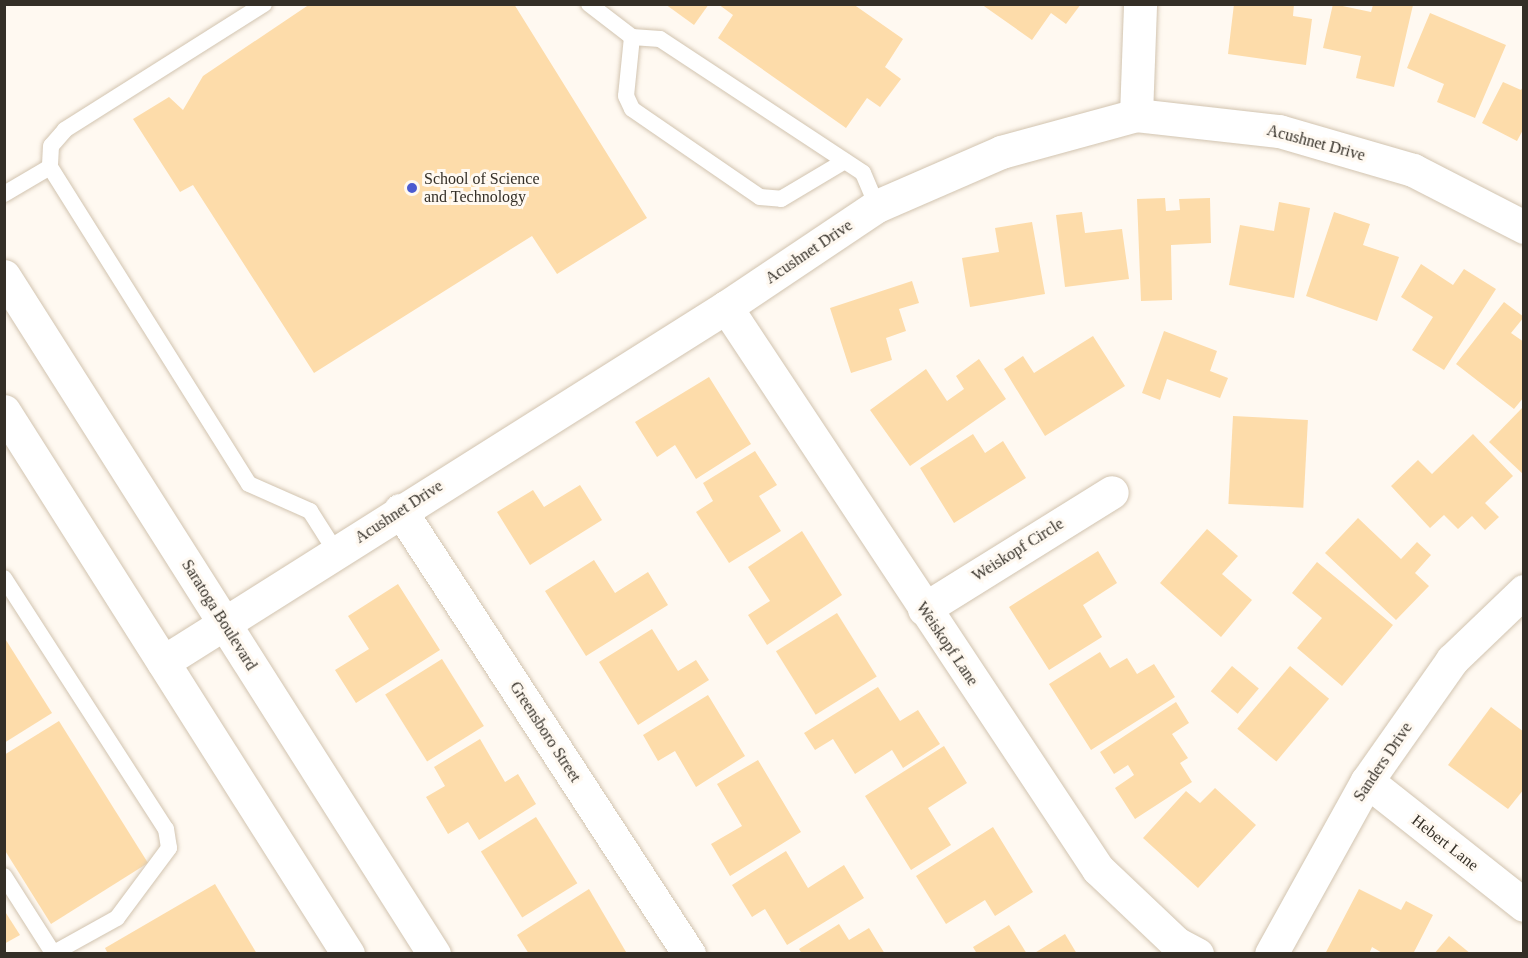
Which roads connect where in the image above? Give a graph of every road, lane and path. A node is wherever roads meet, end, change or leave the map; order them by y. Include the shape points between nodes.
1 (264, 4) edge
2 (589, 4) edge
3 (1140, 4) edge
4 (632, 37) junction
5 (1136, 115) junction
6 (845, 161) junction
7 (50, 166) junction
8 (4, 194) edge
9 (877, 206) junction
10 (1524, 227) edge
11 (4, 276) edge
12 (726, 308) junction
13 (4, 411) edge
14 (1112, 492) dead end
15 (400, 510) junction
16 (336, 552) junction
17 (4, 578) edge
18 (1524, 591) edge
19 (924, 609) junction
20 (226, 625) junction
21 (163, 662) junction
22 (1367, 781) junction
23 (4, 876) edge
24 (1524, 905) edge
25 (52, 953) edge
26 (348, 954) edge
27 (434, 954) edge
28 (689, 954) edge
29 (1197, 954) edge
30 (1271, 954) edge

1 - 7 lane via 65,130 51,146
2 - 4 lane
3 - 5 street
4 - 6 lane via 660,39
4 - 6 lane via 626,96 632,109 760,197 781,200
5 - 9 street, Acushnet Drive via 1001,152
5 - 10 street, Acushnet Drive via 1279,130 1413,170
6 - 9 lane via 863,173
7 - 8 lane
7 - 16 lane via 249,484 310,512
9 - 12 street, Acushnet Drive
11 - 20 street, Saratoga Boulevard
12 - 15 street, Acushnet Drive
12 - 19 street, Weiskopf Lane
13 - 21 street
14 - 19 street, Weiskopf Circle
15 - 16 street, Acushnet Drive
15 - 28 street, Greensboro Street
16 - 20 street, Acushnet Drive
17 - 25 lane via 166,829 169,848 117,918
18 - 22 street, Sanders Drive via 1452,660
19 - 29 street, Weiskopf Lane via 1098,869 1176,944
20 - 21 street, Acushnet Drive
20 - 27 street, Saratoga Boulevard
21 - 26 street
22 - 24 street, Hebert Lane
22 - 30 street, Sanders Drive
23 - 25 lane

